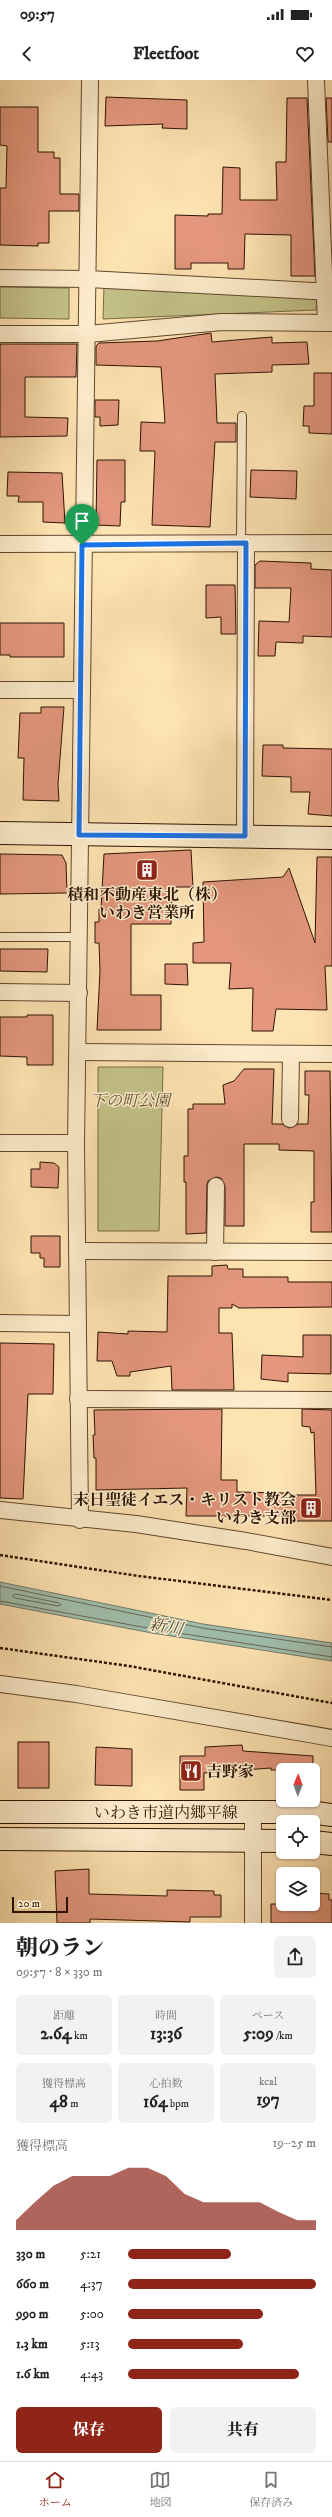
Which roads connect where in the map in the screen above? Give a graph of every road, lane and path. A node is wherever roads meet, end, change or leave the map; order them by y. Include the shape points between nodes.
1 (90, 80) edge
2 (316, 80) edge
3 (0, 278) edge
4 (88, 279) junction
5 (328, 292) edge
6 (329, 323) edge
7 (0, 334) edge
8 (88, 334) junction
9 (242, 416) dead end
10 (244, 543) junction
11 (332, 543) edge
12 (0, 544) edge
13 (82, 545) junction
14 (0, 690) edge
15 (81, 690) junction
16 (0, 833) edge
17 (79, 835) junction
18 (245, 836) junction
19 (332, 838) edge
20 (0, 937) edge
21 (79, 937) junction
22 (0, 992) edge
23 (79, 993) junction
24 (79, 1052) junction
25 (291, 1054) junction
26 (332, 1054) edge
27 (290, 1119) dead end
28 (0, 1143) edge
29 (76, 1143) junction
30 (216, 1186) dead end
31 (78, 1251) junction
32 (215, 1252) junction
33 (332, 1252) edge
34 (0, 1323) edge
35 (77, 1324) junction
36 (78, 1399) junction
37 (332, 1400) edge
38 (0, 1510) edge
39 (80, 1520) junction
40 (0, 1554) edge
41 (332, 1558) edge
42 (332, 1600) edge
43 (0, 1648) edge
44 (0, 1684) edge
45 (332, 1703) edge
46 (332, 1738) edge
47 (0, 1812) edge
48 (253, 1812) junction
49 (332, 1815) edge
50 (0, 1840) edge
51 (253, 1840) junction
52 (276, 1841) edge
53 (320, 1843) edge
54 (332, 1844) edge
55 (253, 1923) edge

1 - 4 street
2 - 5 street
3 - 4 street
4 - 5 street
4 - 8 street
5 - 6 street
6 - 8 street via 222,322
7 - 8 street
8 - 13 street
9 - 10 lane
10 - 11 street
10 - 13 street
10 - 18 street
12 - 13 street
13 - 15 street
14 - 15 street
15 - 17 street
16 - 17 street
17 - 18 street
17 - 21 street
18 - 19 street
20 - 21 lane
21 - 23 street
22 - 23 street
23 - 24 street
24 - 25 street
24 - 29 street
25 - 26 street
25 - 27 street
28 - 29 street
29 - 31 street
30 - 32 street
31 - 32 street
31 - 35 street
32 - 33 street
34 - 35 street
35 - 36 street
36 - 37 street
36 - 39 street
38 - 39 street
39 - 41 street via 136,1524 246,1541
40 - 42 path via 139,1576
43 - 45 path via 129,1666
44 - 46 street via 214,1716
47 - 48 street, いわき市道内郷平線
48 - 49 street, いわき市道内郷平線
48 - 51 street
50 - 51 street, いわき市道内郷平線
51 - 52 street, いわき市道内郷平線
51 - 55 street
53 - 54 street

